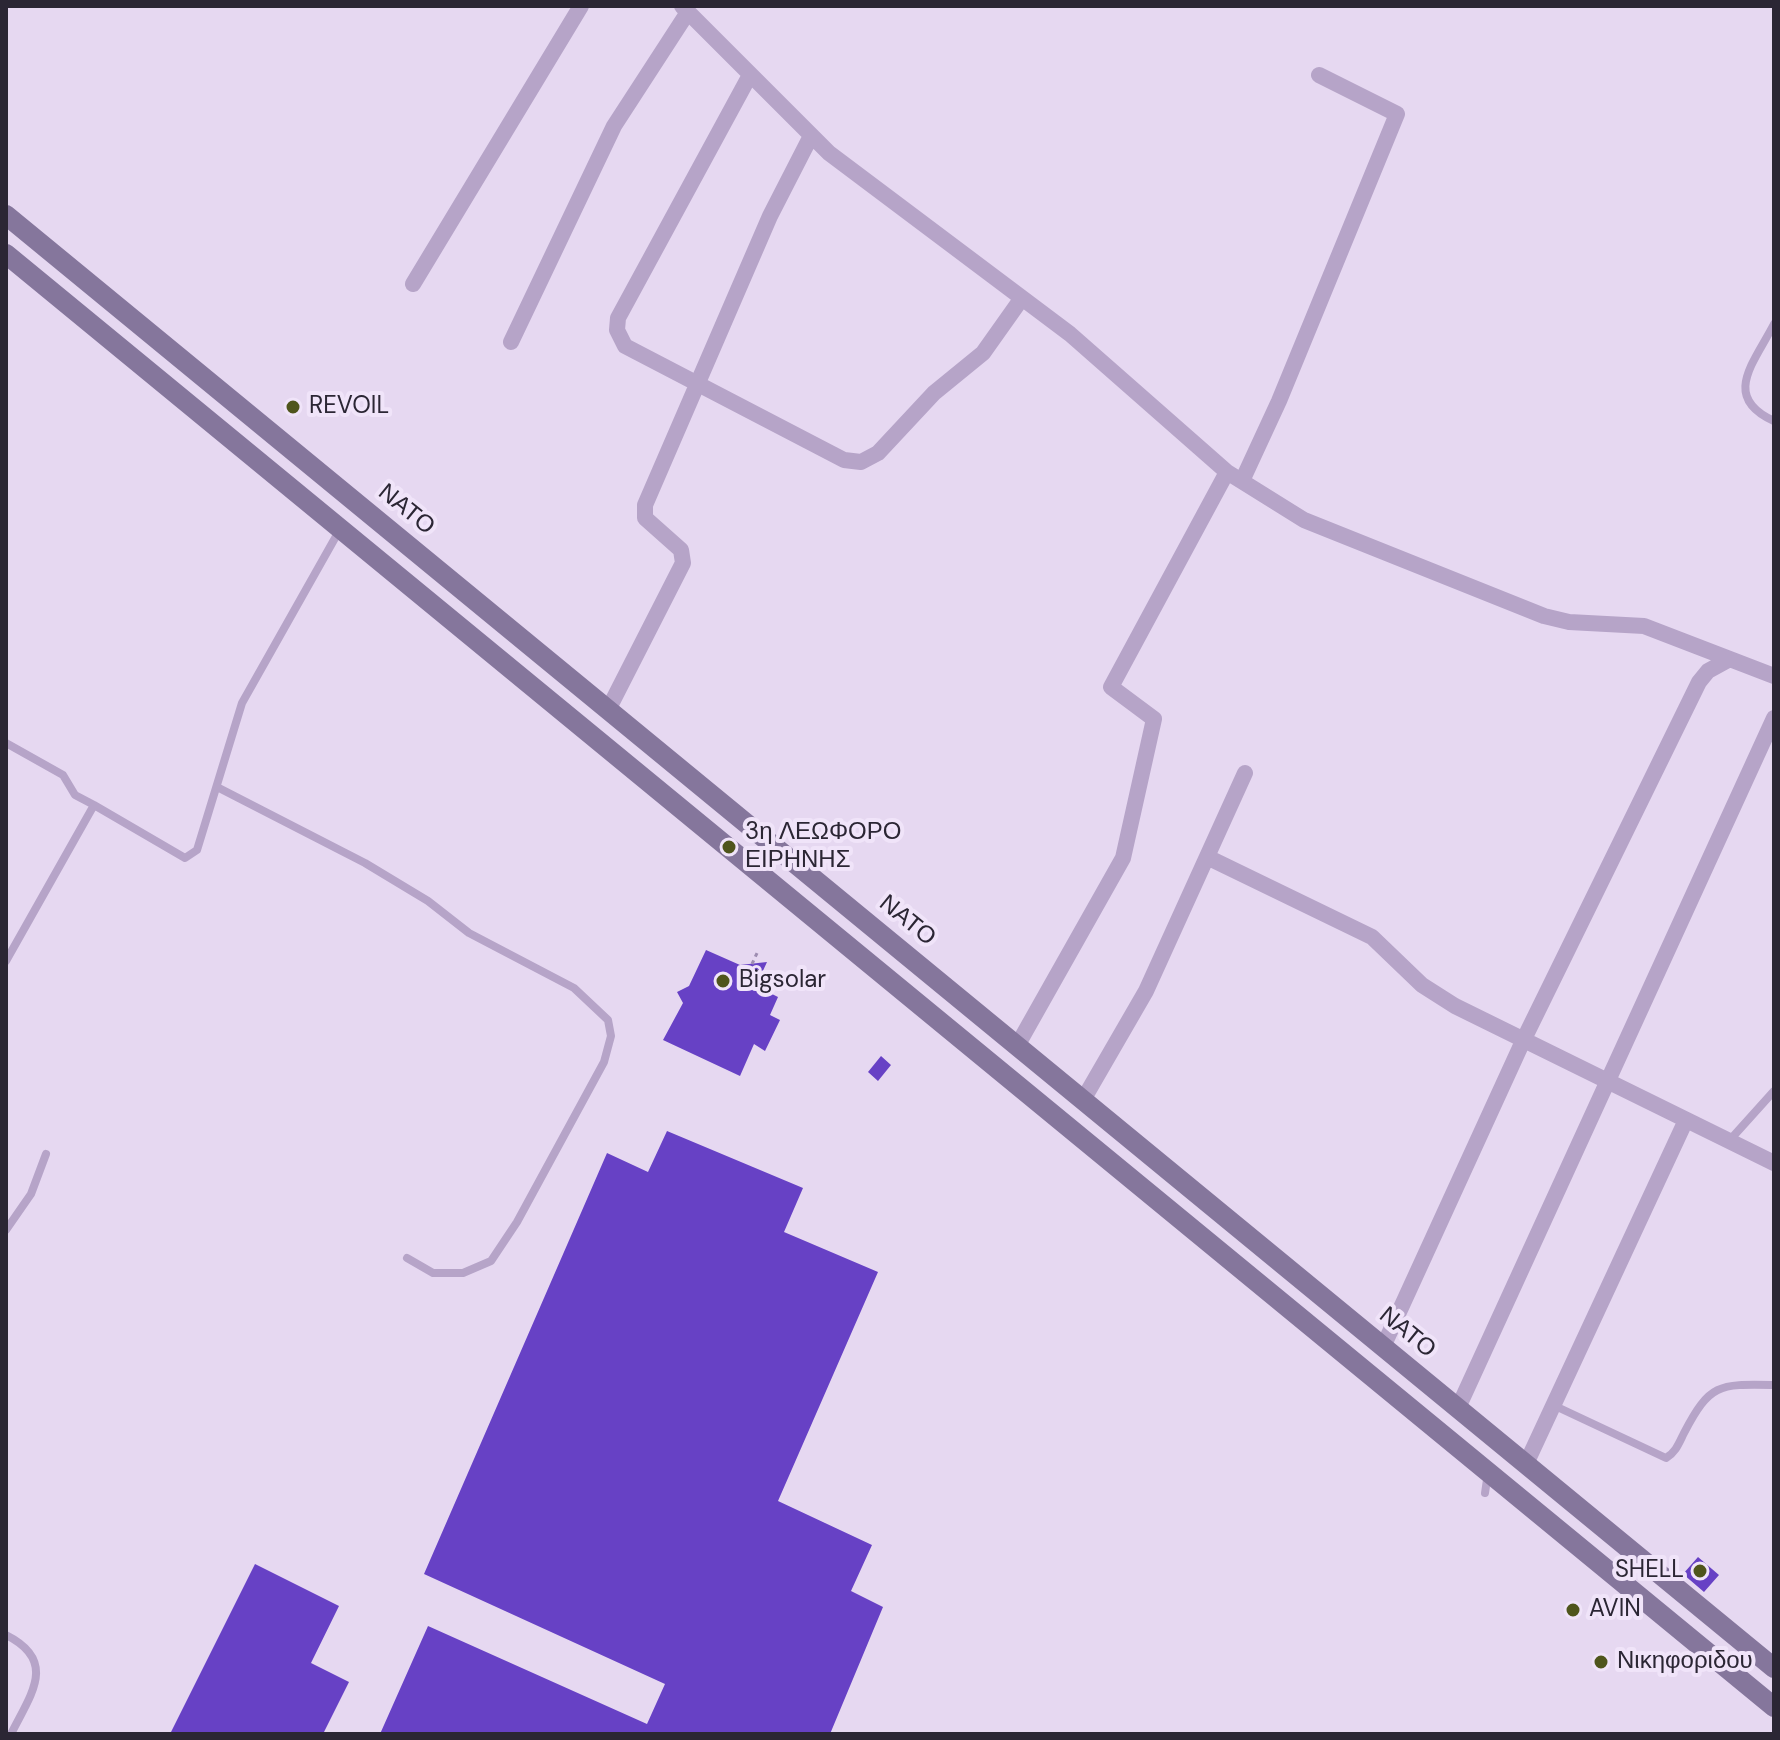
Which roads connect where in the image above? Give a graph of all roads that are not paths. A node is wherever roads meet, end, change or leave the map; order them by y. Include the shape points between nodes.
1 (581, 6) edge
2 (685, 9) edge
3 (750, 75) junction
4 (1319, 75) dead end
5 (811, 136) junction
6 (6, 215) edge
7 (6, 254) edge
8 (413, 284) dead end
9 (1022, 298) junction
10 (1774, 324) edge
11 (511, 342) dead end
12 (697, 385) junction
13 (1774, 421) edge
14 (1227, 472) junction
15 (1242, 481) junction
16 (340, 529) junction
17 (1728, 660) junction
18 (1774, 676) edge
19 (608, 710) junction
20 (1774, 718) edge
21 (6, 743) edge
22 (1245, 773) dead end
23 (217, 787) junction
24 (94, 805) junction
25 (1207, 857) junction
26 (6, 961) edge
27 (1523, 1041) junction
28 (1017, 1046) junction
29 (1606, 1080) junction
30 (1774, 1091) edge
31 (1083, 1100) junction
32 (1686, 1120) junction
33 (1729, 1141) junction
34 (46, 1154) dead end
35 (1774, 1163) edge
36 (6, 1230) edge
37 (407, 1258) dead end
38 (1383, 1347) junction
39 (1774, 1385) edge
40 (1553, 1405) junction
41 (1458, 1408) junction
42 (1526, 1464) junction
43 (1488, 1472) junction
44 (1485, 1493) dead end
45 (6, 1635) edge
46 (1774, 1668) edge
47 (1774, 1707) edge
48 (11, 1734) edge

1 - 8 street
2 - 3 street
2 - 11 street via 614,126
3 - 5 street
3 - 12 street via 617,324 625,346
4 - 15 street via 1397,114
5 - 9 street
5 - 12 street
6 - 19 main road, ΝΑΤΟ
7 - 16 main road
9 - 12 street via 983,353 934,393 878,453 861,462 844,460
9 - 14 street
10 - 13 lane via 1744,383 1746,401 1755,413
12 - 19 street via 645,505 645,518 681,550 683,563
14 - 15 street
14 - 28 street via 1111,687 1154,719 1123,858
15 - 17 street via 1304,520 1544,616 1644,626
16 - 23 lane via 242,703
16 - 43 main road
17 - 18 street
17 - 27 street via 1699,682
19 - 28 main road, ΝΑΤΟ
20 - 29 street
21 - 24 lane via 63,775 75,795
22 - 25 street
23 - 24 lane via 197,850 185,858
23 - 37 lane via 415,893 469,933 574,988 608,1020 611,1036 604,1062 491,1261 463,1273 433,1273
24 - 26 lane
25 - 27 street via 1372,937 1422,985
25 - 31 street via 1146,991
27 - 29 street
27 - 38 street
28 - 31 main road, ΝΑΤΟ
29 - 32 street
29 - 41 street
30 - 33 lane
31 - 38 main road, ΝΑΤΟ
32 - 33 street
32 - 40 street
33 - 35 street
34 - 36 lane via 31,1194
38 - 41 main road, ΝΑΤΟ
39 - 40 lane via 1713,1390 1666,1458
40 - 42 street
41 - 42 main road, ΝΑΤΟ
42 - 46 main road, ΝΑΤΟ
43 - 44 lane
43 - 47 main road
45 - 48 lane via 38,1661

